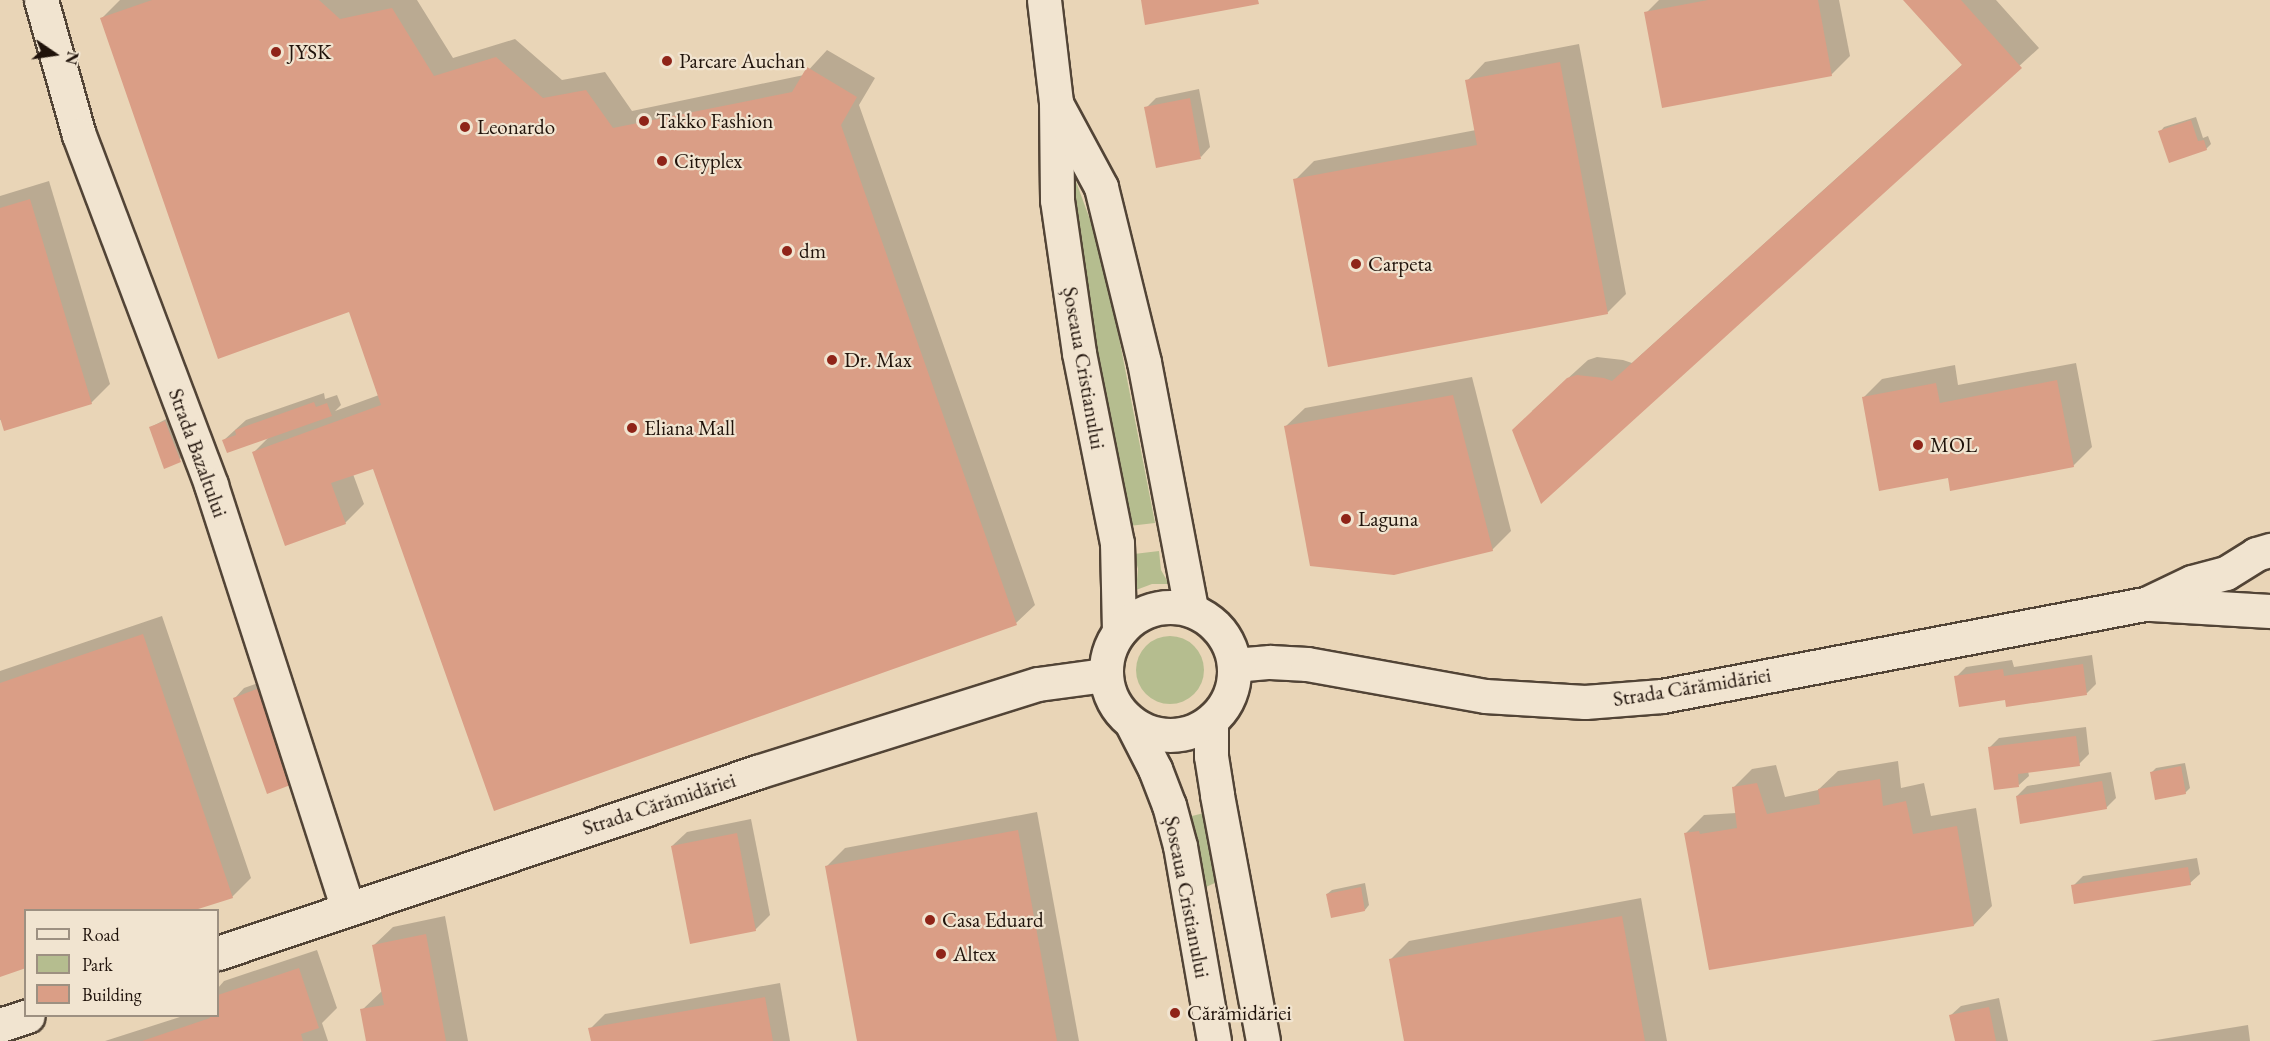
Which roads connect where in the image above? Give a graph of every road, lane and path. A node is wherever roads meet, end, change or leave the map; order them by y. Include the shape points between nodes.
1 (41, 0) edge
2 (1044, 0) edge
3 (1056, 102) junction
4 (2270, 550) edge
5 (2146, 603) junction
6 (1191, 609) junction
7 (2270, 611) edge
8 (1119, 632) junction
9 (1234, 665) junction
10 (1105, 675) junction
11 (1211, 722) junction
12 (1132, 724) junction
13 (348, 908) junction
14 (219, 953) edge
15 (25, 1017) edge
16 (0, 1025) edge
17 (1214, 1041) edge
18 (1263, 1041) edge

1 - 13 street, Strada Bazaltului via 79,135 211,485
2 - 3 street, Șoseaua Cristianului
3 - 6 street, Șoseaua Cristianului via 1101,187 1144,362
3 - 8 street, Șoseaua Cristianului via 1057,200 1079,353 1117,543
4 - 5 street, Strada Cărămidăriei via 2226,573 2192,582
5 - 7 street, Strada Cărămidăriei
5 - 9 street, Strada Cărămidăriei via 1662,696 1585,702 1485,696 1307,664
6 - 8 street via 1151,609 1133,618
6 - 9 street via 1224,634
8 - 10 street via 1110,648
9 - 11 street via 1235,678 1227,703
10 - 12 street via 1116,706
10 - 13 street, Strada Cărămidăriei via 1027,687 734,779
11 - 12 street via 1196,731 1163,736
11 - 18 street via 1217,795
12 - 17 street, Șoseaua Cristianului via 1159,778 1180,846
13 - 14 street, Strada Cărămidăriei
15 - 16 street

